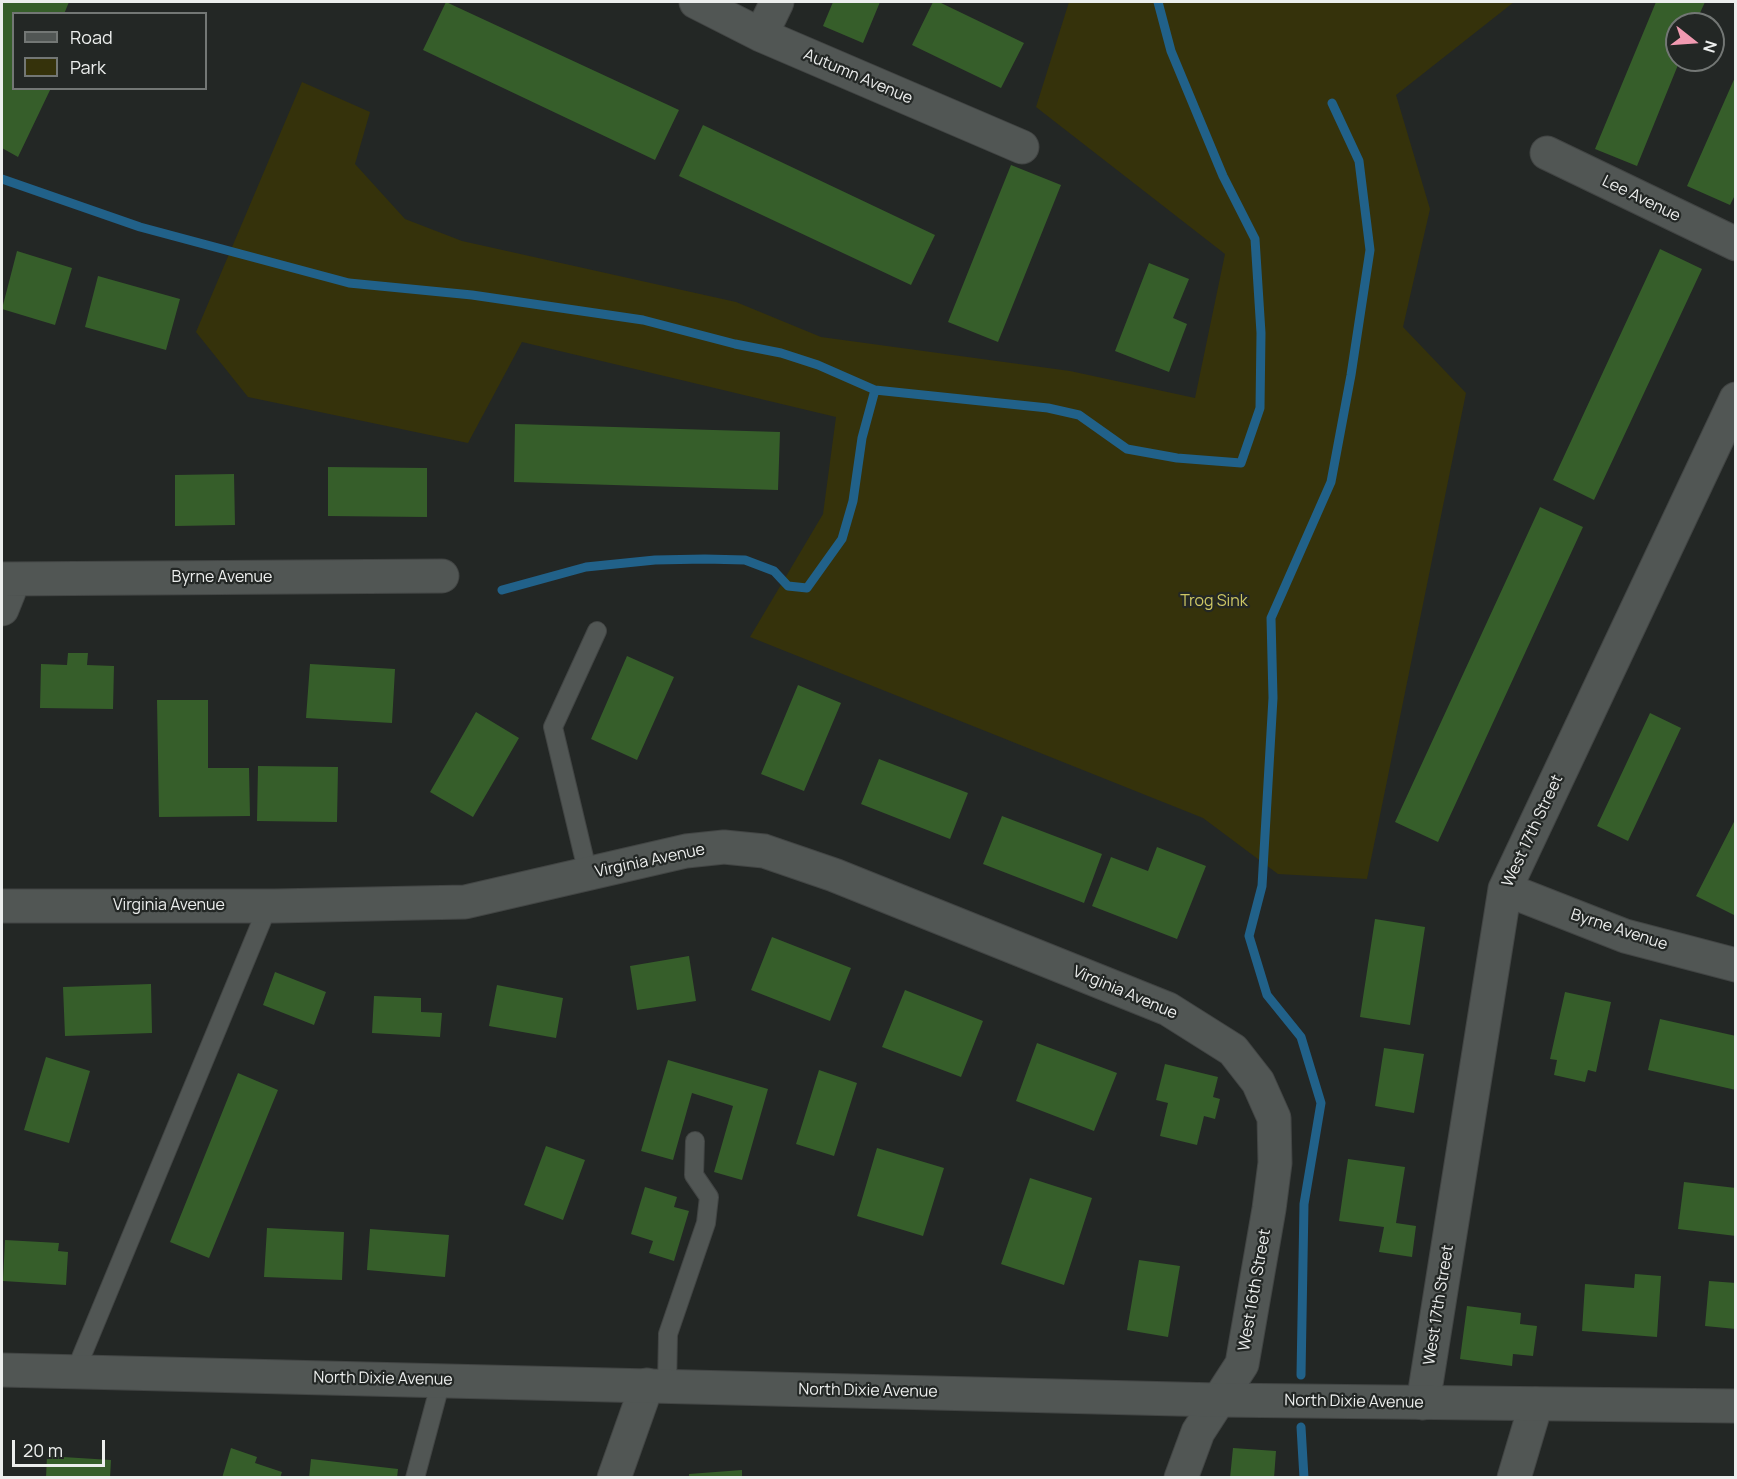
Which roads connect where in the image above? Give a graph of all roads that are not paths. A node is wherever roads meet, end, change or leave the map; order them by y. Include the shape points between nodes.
1 (696, 2) edge
2 (777, 2) edge
3 (761, 35) junction
4 (1022, 147) dead end
5 (1547, 153) dead end
6 (1736, 244) edge
7 (1736, 399) edge
8 (442, 576) dead end
9 (8, 579) edge
10 (2, 609) edge
11 (597, 631) dead end
12 (588, 874) junction
13 (1505, 889) junction
14 (2, 906) edge
15 (268, 906) junction
16 (1736, 965) edge
17 (695, 1141) dead end
18 (1269, 1209) joint
19 (2, 1370) edge
20 (75, 1372) junction
21 (441, 1381) junction
22 (657, 1385) junction
23 (1218, 1400) junction
24 (1423, 1403) junction
25 (1536, 1404) junction
26 (1736, 1406) edge
27 (415, 1478) edge
28 (614, 1478) edge
29 (1181, 1478) edge
30 (1514, 1478) edge

1 - 3 street, Autumn Avenue
2 - 3 street
3 - 4 street, Autumn Avenue
5 - 6 street, Lee Avenue
7 - 13 street, West 17th Street
8 - 9 street, Byrne Avenue
9 - 10 street
11 - 12 lane via 553,727
12 - 15 street, Virginia Avenue via 465,902
12 - 18 street, Virginia Avenue via 686,851 724,847 764,850 1168,1009 1233,1050 1258,1082 1274,1118 1275,1163
13 - 16 street, Byrne Avenue via 1625,936
13 - 24 street, West 17th Street
14 - 15 street, Virginia Avenue
15 - 20 lane
17 - 22 lane via 694,1175 709,1197 706,1223 668,1334
18 - 23 street, West 16th Street via 1242,1364
19 - 20 street, North Dixie Avenue
20 - 21 street, North Dixie Avenue
21 - 22 street, North Dixie Avenue
21 - 27 lane
22 - 23 street, North Dixie Avenue
22 - 28 street
23 - 24 street, North Dixie Avenue
23 - 29 street, West 16th Street via 1198,1432
24 - 25 street, North Dixie Avenue
25 - 26 street, North Dixie Avenue
25 - 30 street

